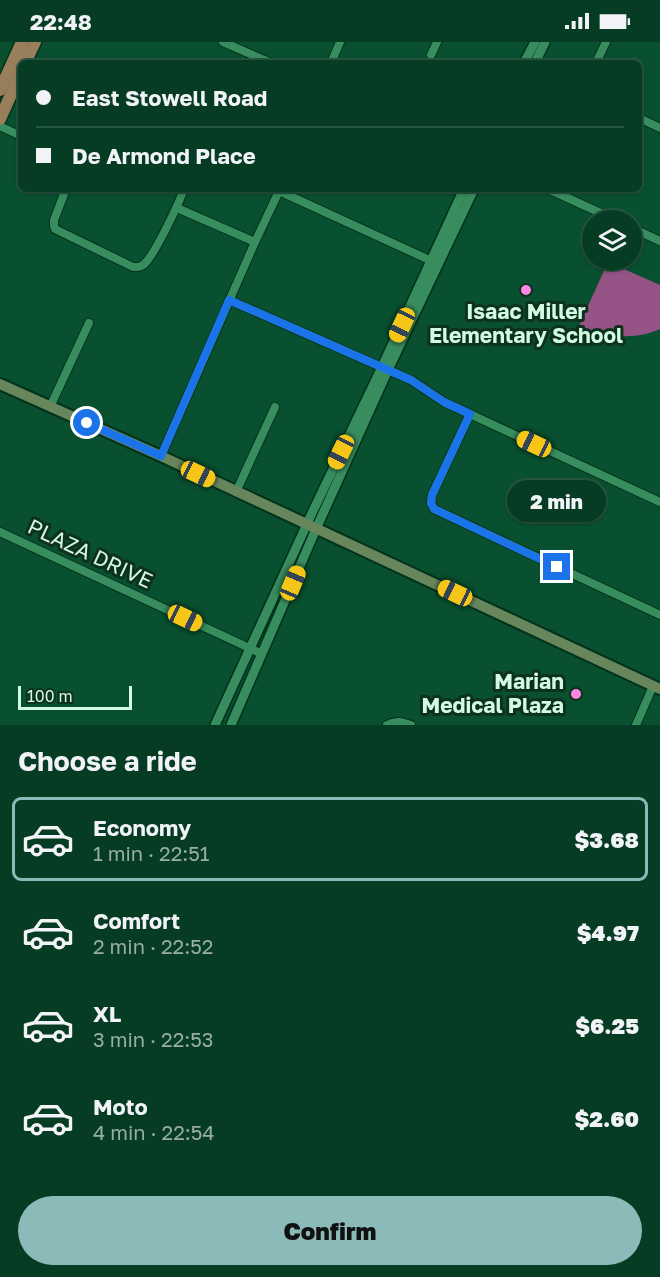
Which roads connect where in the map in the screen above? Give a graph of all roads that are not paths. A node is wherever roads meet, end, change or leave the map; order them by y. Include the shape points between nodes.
1 (22, 42) edge
2 (35, 42) edge
3 (223, 42) edge
4 (340, 42) edge
5 (437, 42) edge
6 (535, 42) edge
7 (545, 42) edge
8 (606, 42) edge
9 (431, 55) dead end
10 (26, 60) edge
11 (264, 60) edge
12 (332, 60) edge
13 (526, 60) edge
14 (536, 60) edge
15 (597, 60) edge
16 (18, 79) edge
17 (0, 90) edge
18 (0, 119) edge
19 (642, 119) edge
20 (0, 126) edge
21 (660, 128) edge
22 (18, 135) edge
23 (65, 192) edge
24 (183, 192) edge
25 (279, 192) edge
26 (284, 192) edge
27 (464, 192) edge
28 (472, 192) edge
29 (555, 192) edge
30 (177, 208) junction
31 (594, 210) edge
32 (642, 233) edge
33 (660, 241) edge
34 (255, 242) junction
35 (435, 262) junction
36 (229, 300) junction
37 (89, 324) dead end
38 (385, 369) junction
39 (0, 384) edge
40 (50, 407) junction
41 (275, 407) dead end
42 (470, 414) junction
43 (161, 456) junction
44 (236, 492) junction
45 (660, 502) edge
46 (311, 527) junction
47 (0, 532) edge
48 (660, 615) edge
49 (251, 649) junction
50 (262, 654) junction
51 (656, 687) edge
52 (391, 723) edge
53 (215, 725) edge
54 (231, 725) edge
55 (411, 725) edge
56 (636, 725) edge

1 - 17 main road
2 - 10 main road
3 - 11 street
4 - 12 street
5 - 9 street
6 - 13 street
7 - 14 street
8 - 15 street
16 - 18 main road
19 - 21 street
20 - 22 street
23 - 30 street via 54,220 55,229 133,267 148,260
24 - 30 street
25 - 34 street
26 - 35 street
27 - 35 street
28 - 35 street
29 - 31 street
30 - 34 street
32 - 33 street
34 - 36 street
35 - 38 street
36 - 38 street
36 - 43 street
37 - 40 street
38 - 42 street
38 - 46 street
39 - 40 main road
40 - 43 main road
41 - 44 street
42 - 45 street
42 - 48 street via 432,495 434,509
43 - 44 main road
44 - 46 main road
46 - 49 street
46 - 50 street
46 - 51 main road
47 - 49 street, PLAZA DRIVE
49 - 50 street, PLAZA DRIVE
49 - 53 street
50 - 54 street
51 - 56 street
52 - 55 street

